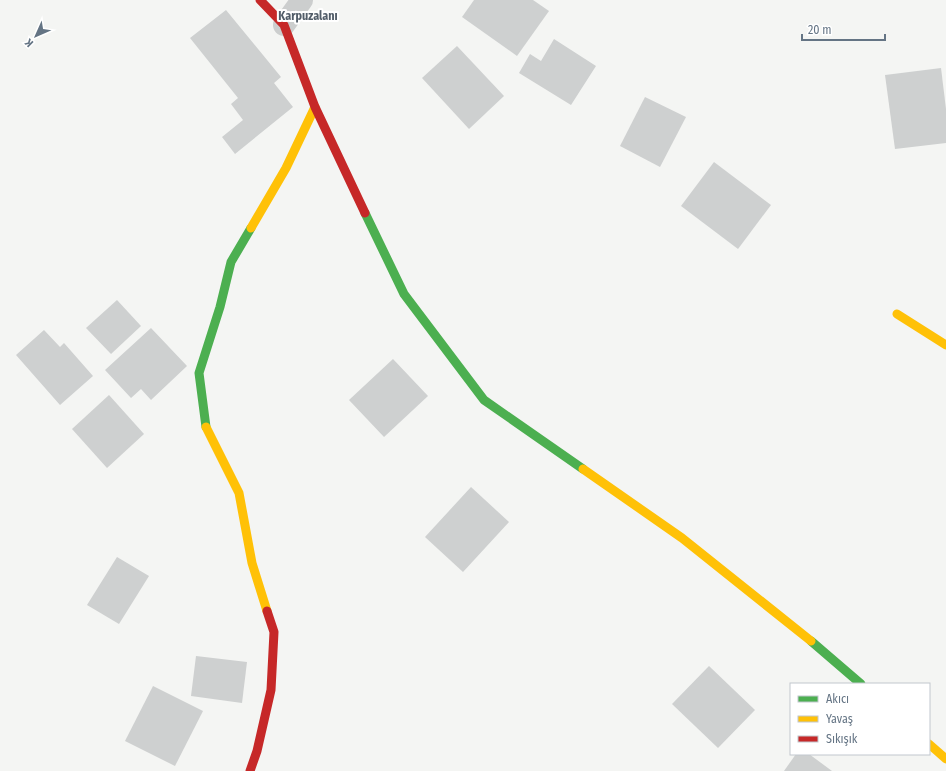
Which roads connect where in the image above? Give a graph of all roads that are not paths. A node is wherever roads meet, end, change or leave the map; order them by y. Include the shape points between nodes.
1 (260, 0) edge
2 (302, 0) edge
3 (284, 25) junction
4 (315, 108) junction
5 (897, 314) dead end
6 (946, 345) edge
7 (860, 683) edge
8 (930, 745) edge
9 (946, 759) edge
10 (250, 771) edge

1 - 3 main road
2 - 3 street
3 - 4 main road
4 - 7 main road via 404,294 484,400 682,538
4 - 10 main road via 286,168 231,262 220,308 199,373 205,424 239,493 252,563 274,632 271,690
5 - 6 main road
8 - 9 main road

